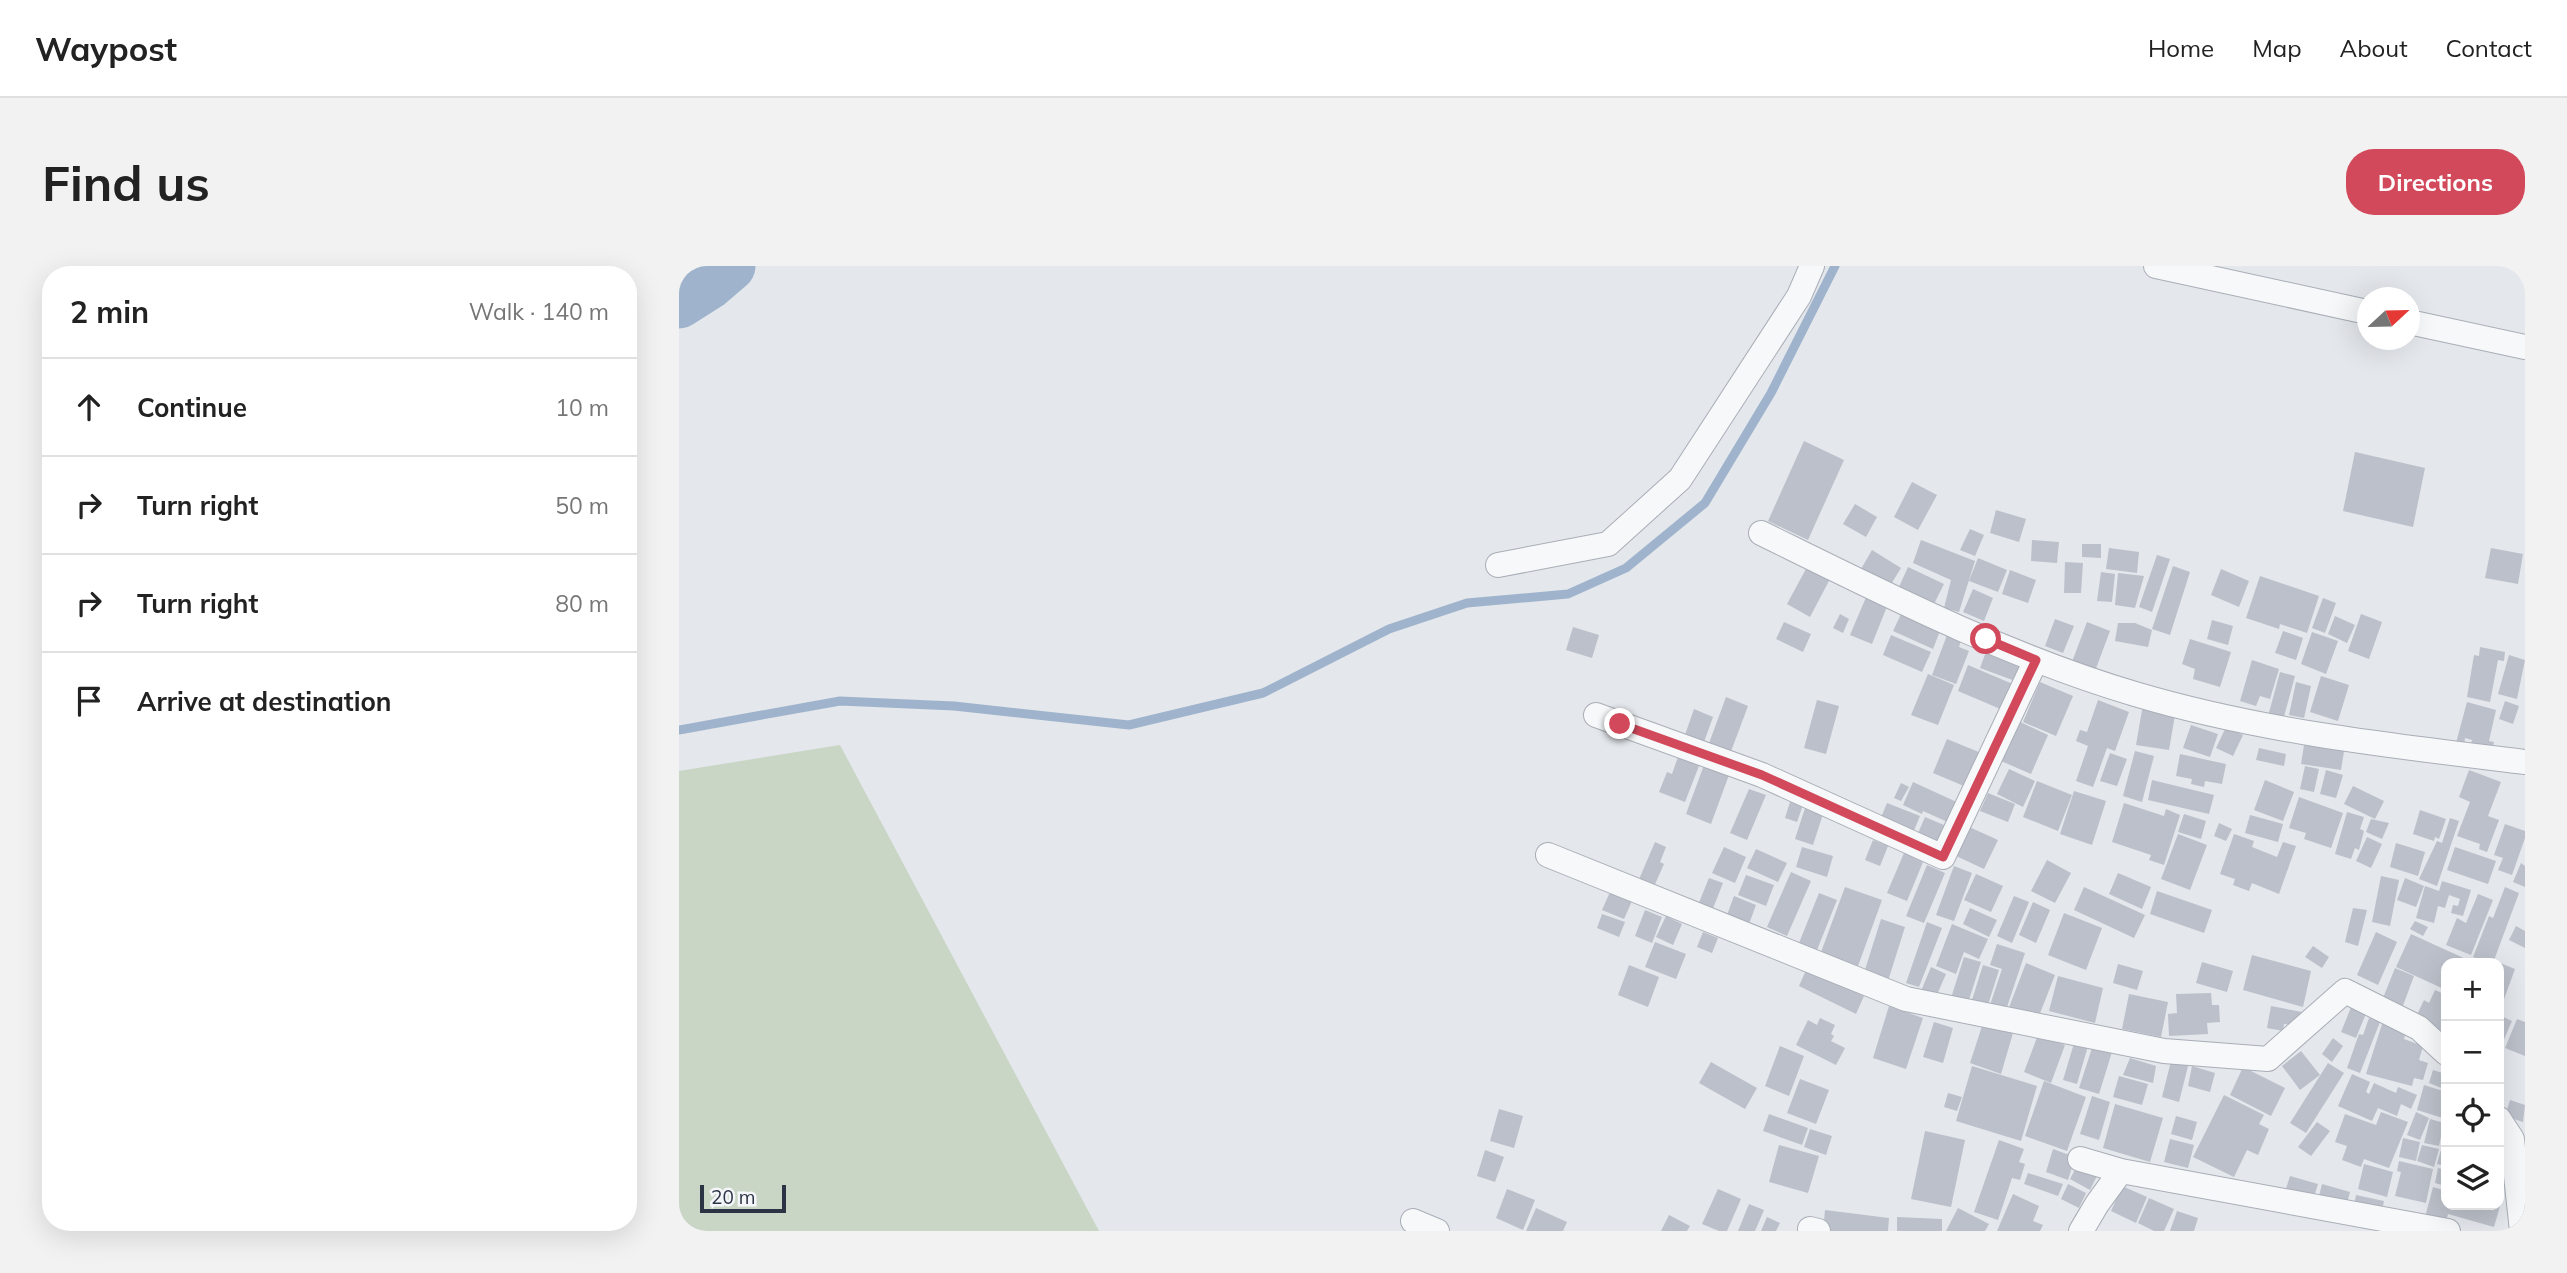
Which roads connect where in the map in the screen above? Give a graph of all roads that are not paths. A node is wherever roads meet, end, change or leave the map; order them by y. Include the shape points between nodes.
1 (1812, 266) edge
2 (2156, 266) edge
3 (2357, 310) edge
4 (2420, 324) edge
5 (2525, 347) edge
6 (1761, 533) dead end
7 (1498, 565) dead end
8 (2036, 660) junction
9 (1596, 715) dead end
10 (2525, 762) edge
11 (1548, 855) dead end
12 (2441, 1048) edge
13 (2504, 1127) edge
14 (2080, 1159) dead end
15 (2121, 1171) junction
16 (1413, 1222) dead end
17 (1437, 1231) edge
18 (2081, 1231) edge
19 (2448, 1231) edge
20 (2522, 1231) edge

1 - 7 street via 1799,296 1680,479 1608,544
2 - 3 street
4 - 5 street
6 - 8 street via 1935,618
8 - 9 street via 1943,857 1762,775
8 - 10 street via 2134,694 2252,724
11 - 12 street via 1906,999 2164,1051 2268,1059 2345,991 2419,1028
13 - 20 street via 2512,1139
14 - 15 street
15 - 18 street
15 - 19 street
16 - 17 street

